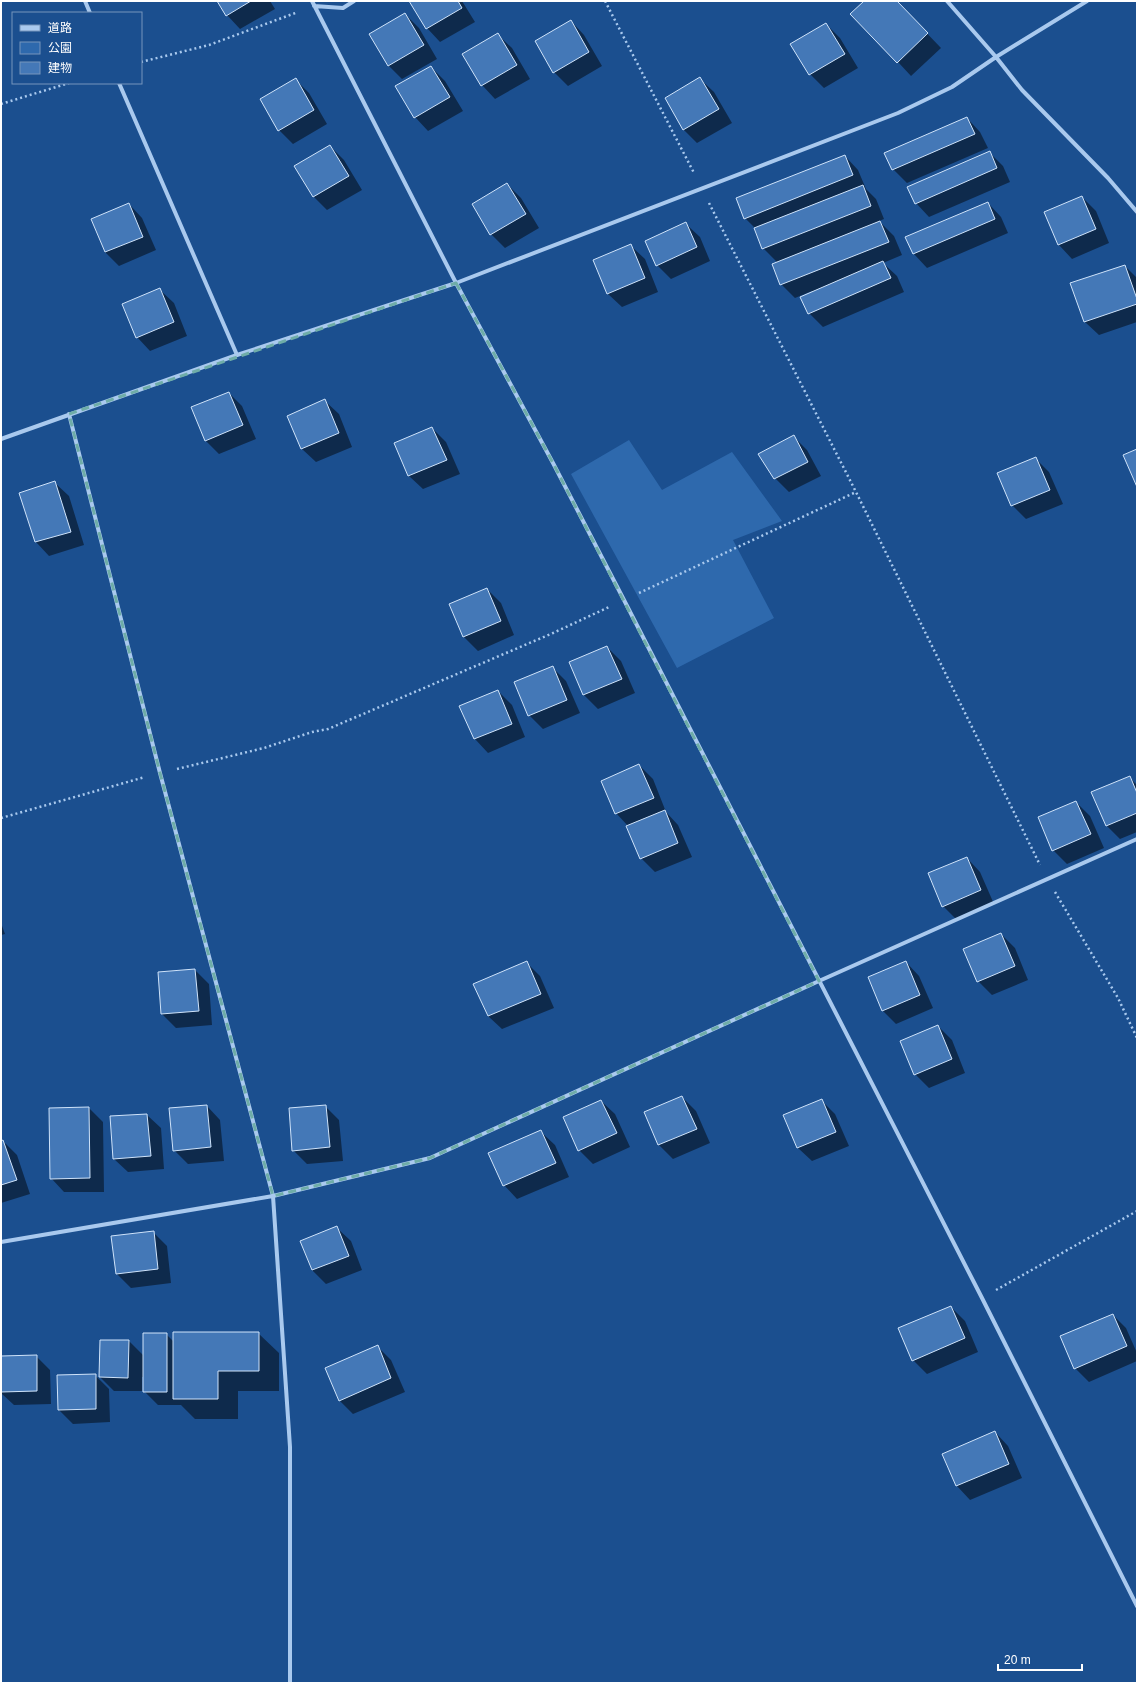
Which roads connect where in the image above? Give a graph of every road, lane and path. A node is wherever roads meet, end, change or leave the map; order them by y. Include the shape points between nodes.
1 (85, 1) edge
2 (312, 1) edge
3 (354, 1) edge
4 (605, 1) edge
5 (947, 1) edge
6 (1087, 1) edge
7 (314, 6) junction
8 (90, 12) edge
9 (996, 57) junction
10 (142, 62) edge
11 (66, 84) edge
12 (119, 84) edge
13 (1, 104) edge
14 (701, 188) junction
15 (1137, 212) edge
16 (456, 283) junction
17 (237, 354) junction
18 (69, 414) junction
19 (1, 439) edge
20 (856, 492) junction
21 (624, 600) junction
22 (160, 773) junction
23 (1, 818) edge
24 (1137, 839) edge
25 (1047, 879) junction
26 (819, 981) junction
27 (1137, 1038) edge
28 (273, 1196) junction
29 (1137, 1211) edge
30 (1, 1242) edge
31 (982, 1298) junction
32 (1137, 1606) edge
33 (290, 1683) edge

1 - 8 street
2 - 7 street
3 - 7 street via 343,8
4 - 14 path
5 - 9 street
6 - 9 street
7 - 10 path via 209,45
7 - 16 street
9 - 14 street via 952,87 898,113
9 - 15 street via 1022,90 1108,178
11 - 13 path
12 - 17 street
14 - 16 street
14 - 20 path
16 - 17 street
16 - 21 street
17 - 18 street
18 - 19 street
18 - 22 street
20 - 21 path
20 - 25 path
21 - 22 path via 328,729 264,748
21 - 26 street
22 - 23 path
22 - 28 street
24 - 25 street
25 - 26 street
25 - 27 path via 1118,998
26 - 28 street via 430,1158
26 - 31 street
28 - 30 street
28 - 33 street via 290,1447
29 - 31 path
31 - 32 street

